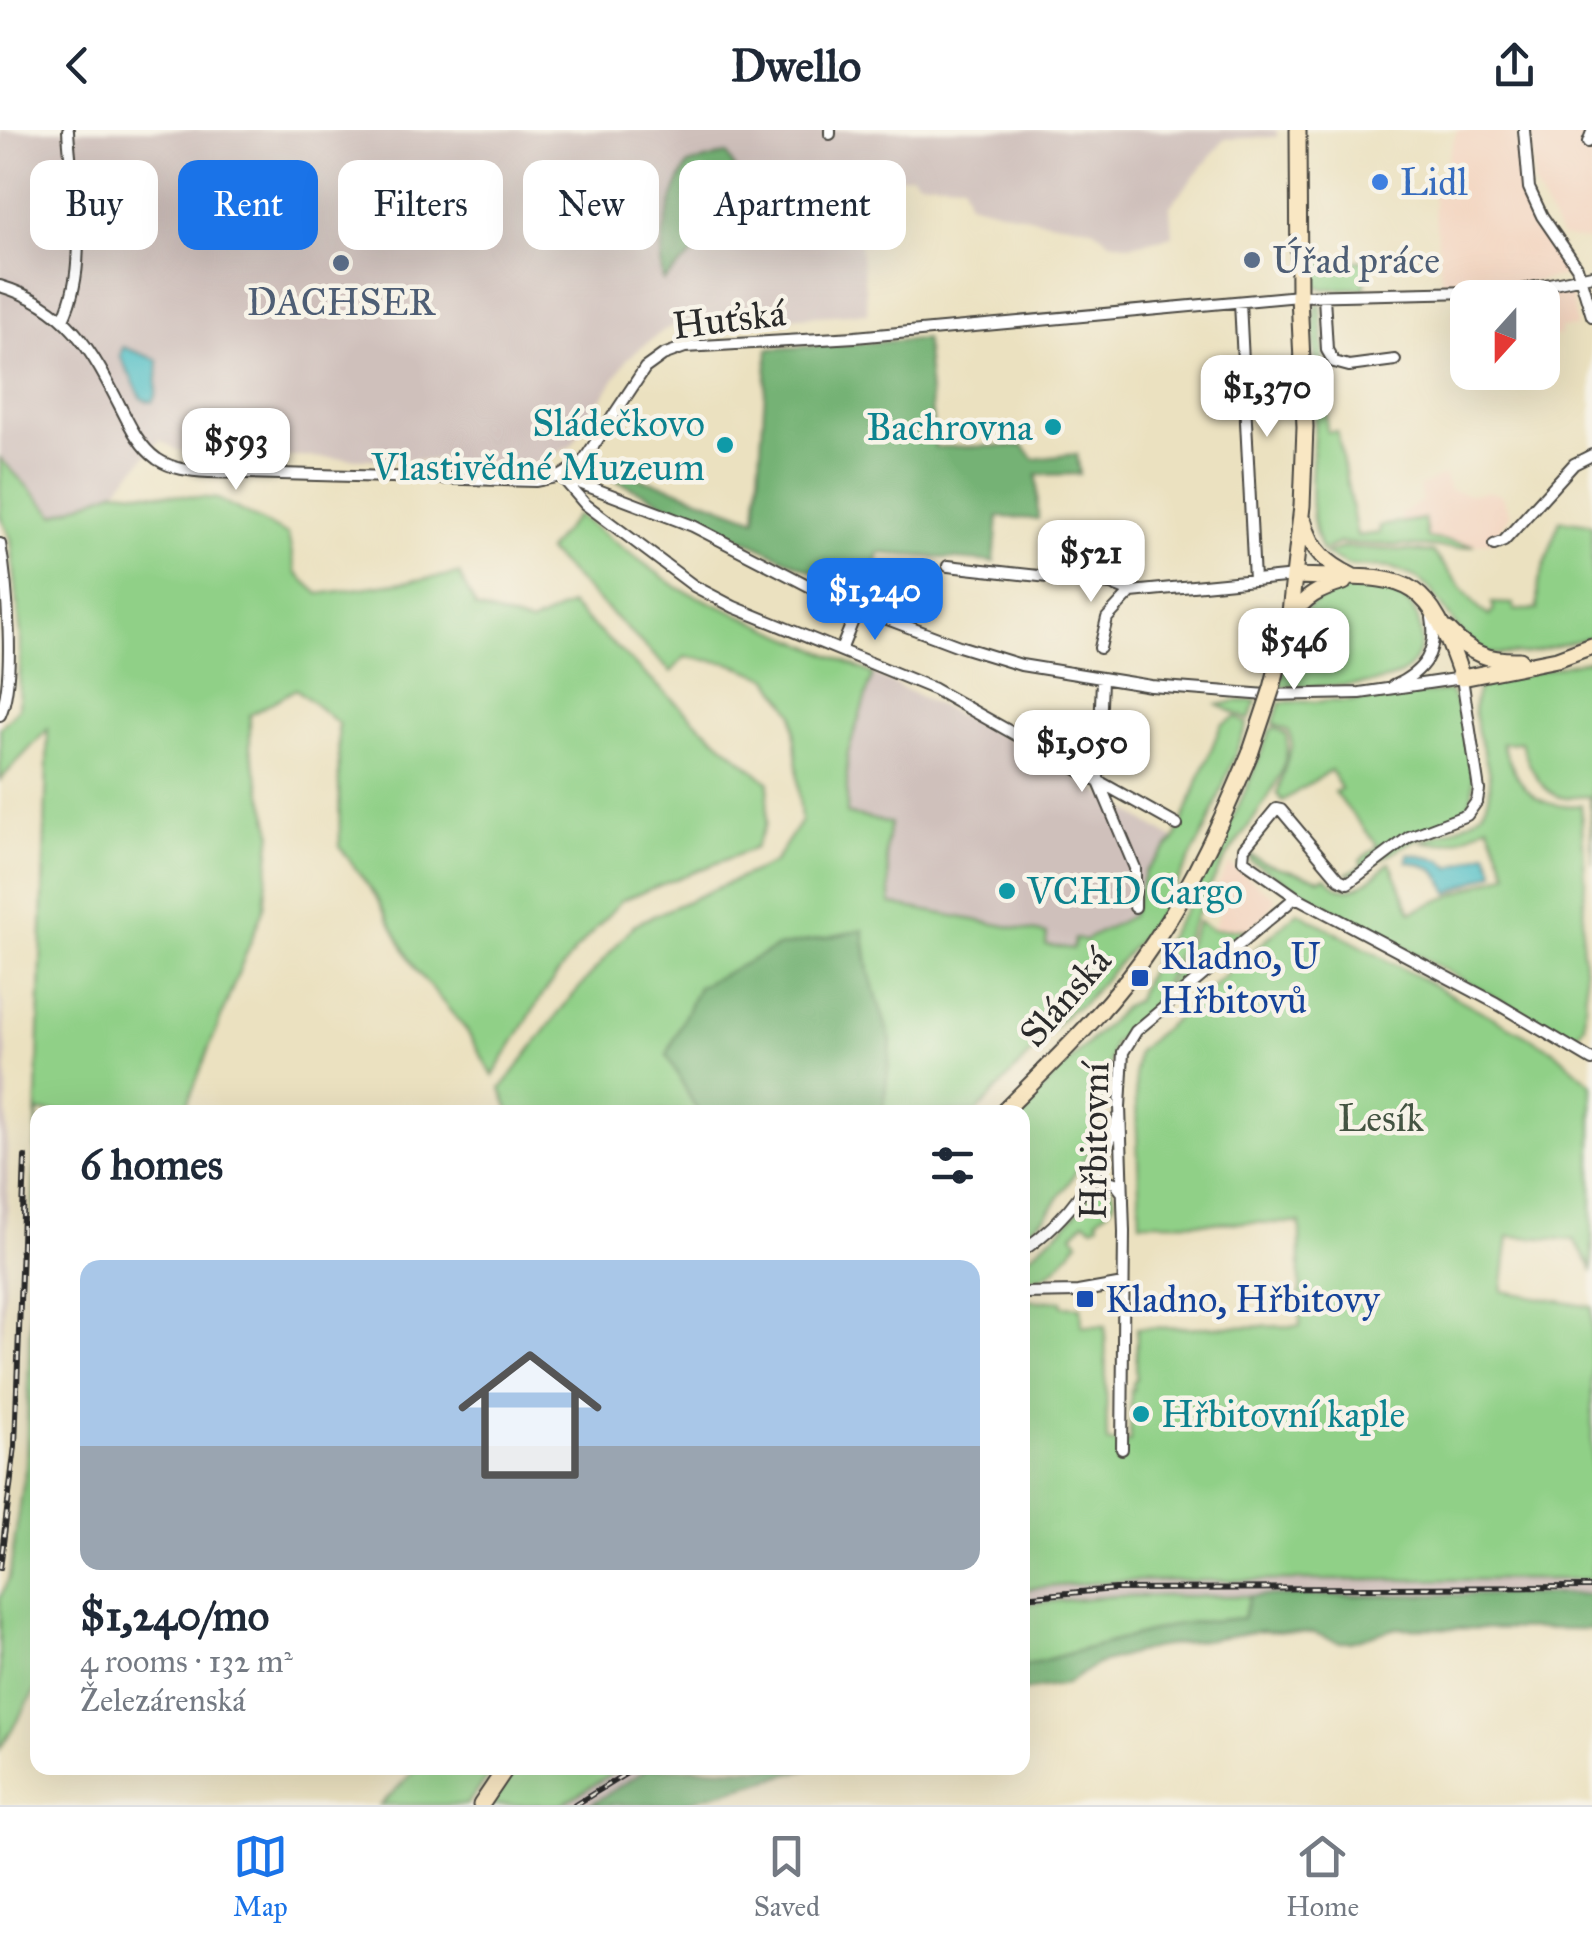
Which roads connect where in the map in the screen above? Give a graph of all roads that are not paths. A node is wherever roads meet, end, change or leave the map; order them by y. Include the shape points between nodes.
1 (68, 130) edge
2 (1298, 130) edge
3 (1524, 130) edge
4 (1586, 276) edge
5 (0, 286) edge
6 (1299, 296) junction
7 (1324, 296) junction
8 (1240, 302) junction
9 (1592, 316) edge
10 (63, 319) junction
11 (1395, 360) dead end
12 (1592, 455) edge
13 (562, 476) junction
14 (1302, 509) junction
15 (0, 544) edge
16 (1494, 545) dead end
17 (948, 566) dead end
18 (1295, 576) junction
19 (1356, 578) junction
20 (1254, 580) junction
21 (1131, 592) junction
22 (858, 608) junction
23 (1431, 609) junction
24 (1289, 621) junction
25 (1100, 648) dead end
26 (1587, 648) edge
27 (840, 650) junction
28 (1462, 678) junction
29 (1102, 680) junction
30 (1383, 691) junction
31 (0, 715) edge
32 (1098, 780) junction
33 (1177, 825) dead end
34 (1296, 896) junction
35 (1135, 907) dead end
36 (1592, 1060) edge
37 (1011, 1105) edge
38 (1120, 1107) junction
39 (1094, 1176) junction
40 (1123, 1194) junction
41 (1030, 1245) edge
42 (1123, 1284) junction
43 (1030, 1292) edge
44 (1122, 1449) dead end
45 (501, 1775) edge
46 (481, 1805) edge

1 - 10 street via 77,285
2 - 6 main road, Slánská
3 - 4 street via 1529,188
4 - 7 street, Huťská via 1516,291
4 - 9 street
5 - 10 street via 40,300
6 - 7 street, Huťská
6 - 8 street, Huťská
6 - 14 main road, Slánská
7 - 11 street via 1326,350 1334,362
8 - 13 street, Huťská via 685,347 645,368 582,463
8 - 20 street
10 - 13 street via 90,348 141,443 176,468 536,481
12 - 16 street via 1574,464
13 - 22 street via 693,526
13 - 27 street via 584,504 694,586
14 - 18 main road, Slánská
14 - 19 main road via 1309,541 1325,560
15 - 31 street via 7,689
17 - 21 street via 1111,584
18 - 19 main road
18 - 20 street
18 - 24 main road, Slánská
19 - 23 main road via 1381,576 1411,586
19 - 24 main road via 1300,602
20 - 21 street
21 - 25 street via 1107,618
22 - 27 street
22 - 29 street via 1021,665
23 - 26 main road via 1466,647 1492,660
23 - 28 main road
23 - 30 street via 1430,656 1413,676
24 - 37 main road, Slánská, bridge via 1229,804 1154,942 1095,1019
26 - 28 main road
27 - 32 street via 934,689
28 - 30 street
28 - 34 street via 1479,790 1466,816 1409,838 1348,883 1278,808 1242,854 1245,863
29 - 30 street via 1241,694
29 - 32 street, Slánská
32 - 33 street
32 - 35 street, Slánská via 1135,868
34 - 36 street
34 - 38 street, Hřbitovní via 1130,1037 1122,1052
38 - 39 street
38 - 40 street, Hřbitovní
39 - 40 street via 1115,1183
39 - 41 street via 1060,1221
40 - 42 street, Hřbitovní
42 - 43 street
42 - 44 street, Hřbitovní
45 - 46 main road

